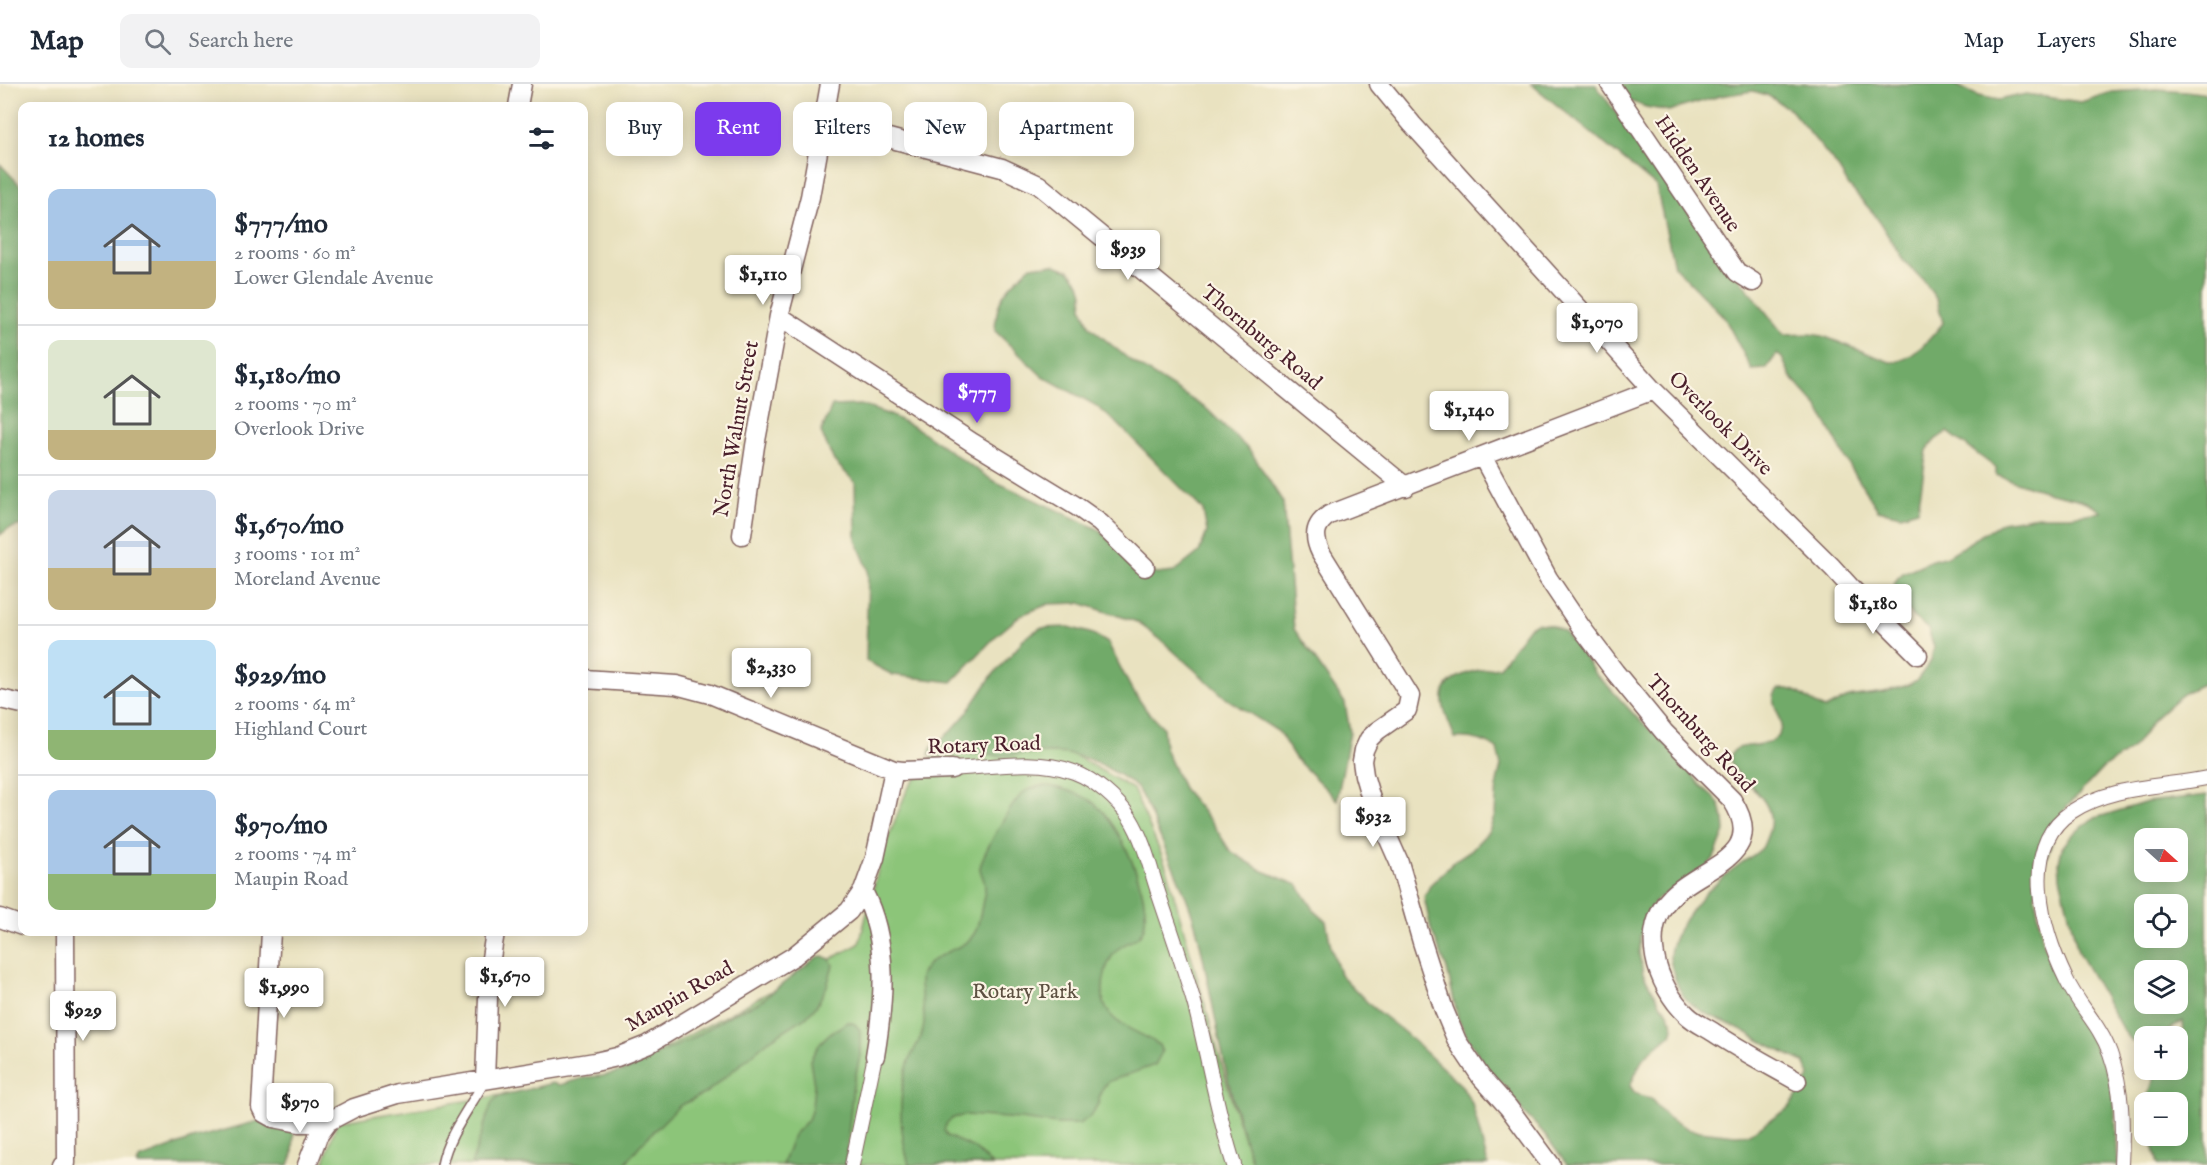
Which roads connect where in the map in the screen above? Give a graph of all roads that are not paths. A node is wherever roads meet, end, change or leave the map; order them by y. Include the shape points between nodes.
1 (522, 84) edge
2 (830, 84) edge
3 (1379, 84) edge
4 (1610, 84) edge
5 (519, 102) edge
6 (827, 102) edge
7 (892, 139) edge
8 (818, 156) edge
9 (1753, 282) dead end
10 (779, 316) junction
11 (1653, 390) junction
12 (1482, 456) junction
13 (1406, 487) junction
14 (742, 535) dead end
15 (1145, 567) dead end
16 (1918, 655) dead end
17 (588, 679) edge
18 (0, 699) edge
19 (18, 703) edge
20 (952, 769) joint
21 (894, 770) junction
22 (2207, 778) edge
23 (863, 891) junction
24 (0, 918) edge
25 (18, 925) edge
26 (65, 936) edge
27 (271, 936) edge
28 (494, 936) edge
29 (875, 1056) joint
30 (485, 1080) junction
31 (1797, 1081) dead end
32 (329, 1121) junction
33 (64, 1164) edge
34 (307, 1165) edge
35 (442, 1165) edge
36 (852, 1165) edge
37 (1234, 1165) edge
38 (1551, 1165) edge
39 (2121, 1165) edge

1 - 5 street
2 - 6 street, North Walnut Street
3 - 11 street, Overlook Drive
4 - 9 street, Hidden Avenue via 1728,260 1737,272
7 - 13 street, Thornburg Road via 1002,168 1039,185
8 - 10 street, North Walnut Street
10 - 14 street, North Walnut Street
10 - 15 street via 1076,506 1100,523
11 - 12 street
11 - 16 street, Overlook Drive
12 - 13 street
12 - 31 street, Thornburg Road via 1548,578 1581,627 1664,732 1732,800 1740,813 1742,837 1733,852 1719,866 1672,896 1661,911 1653,948 1666,990 1689,1017
13 - 38 street via 1329,515 1315,530 1321,553 1410,696 1407,710 1369,739 1362,761 1364,775 1399,862 1457,1041
17 - 21 street, Rotary Road via 697,689
18 - 19 street
20 - 21 street, Rotary Road
20 - 37 street, Rotary Road via 1019,765 1058,768 1094,783 1129,818 1144,848 1195,1006
21 - 23 street, Maupin Road via 875,858
22 - 39 street via 2087,803 2056,825 2044,844 2040,861 2039,887 2051,945 2066,981 2109,1051 2119,1080
23 - 29 street via 874,914 881,950 882,1002
23 - 30 street, Maupin Road via 849,912 794,956 647,1045 618,1057
24 - 25 street
26 - 33 street
27 - 32 street, Maupin Road via 261,1107 273,1118 299,1123
28 - 30 street via 489,971
29 - 36 street
30 - 32 street, Maupin Road via 398,1094
30 - 35 lane via 458,1125
32 - 34 street via 318,1136

